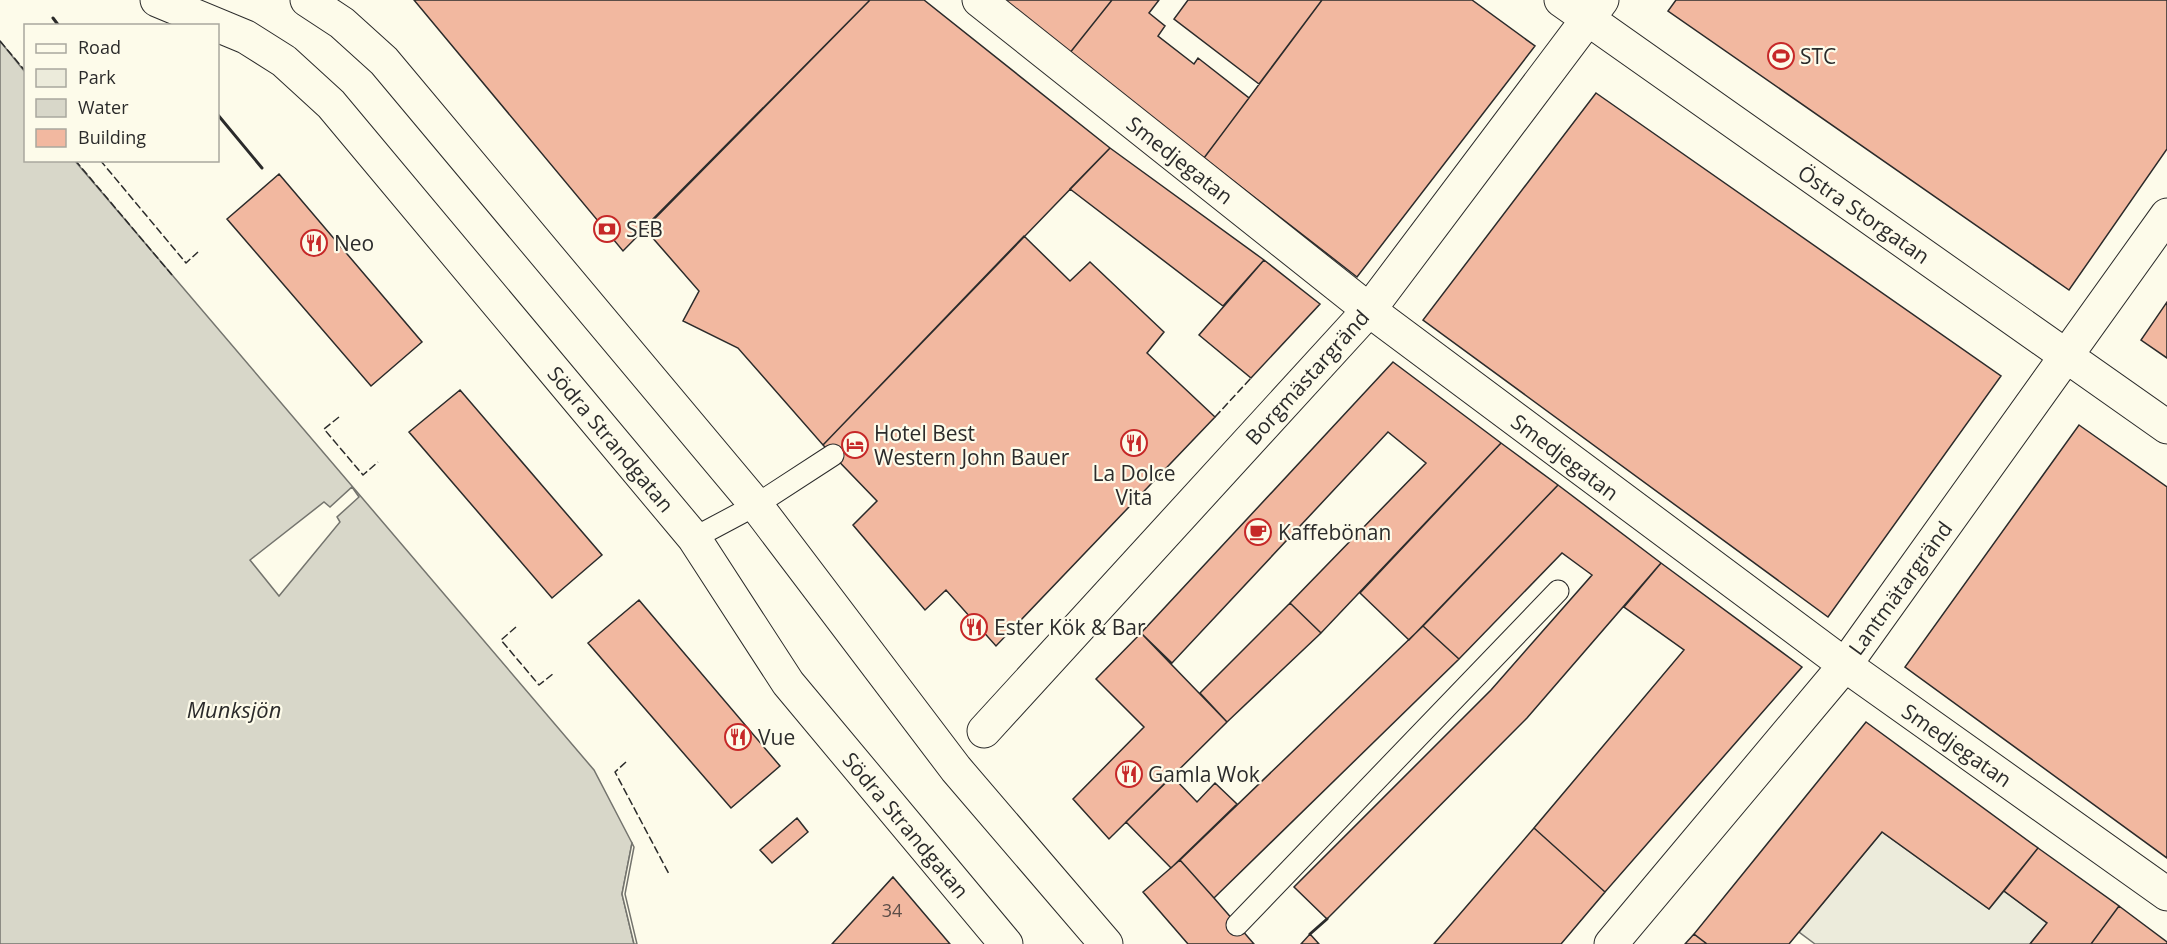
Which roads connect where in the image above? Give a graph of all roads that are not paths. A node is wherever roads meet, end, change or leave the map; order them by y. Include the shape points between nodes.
1 (157, 0) edge
2 (307, 0) edge
3 (979, 0) edge
4 (1561, 0) edge
5 (1595, 9) edge
6 (215, 24) edge
7 (219, 26) edge
8 (2167, 215) edge
9 (1369, 310) junction
10 (2067, 357) junction
11 (2167, 427) edge
12 (832, 455) dead end
13 (756, 505) junction
14 (694, 538) junction
15 (1558, 591) dead end
16 (1845, 665) junction
17 (984, 730) dead end
18 (2167, 894) edge
19 (1237, 925) dead end
20 (1006, 944) edge
21 (1106, 944) edge
22 (1611, 944) edge

1 - 6 street, Södra Strandgatan
2 - 13 street via 342,23 384,62
3 - 9 street, Smedjegatan
4 - 5 street, Östra Storgatan
5 - 9 street, Borgmästargränd
5 - 10 street, Östra Storgatan
7 - 14 street, Södra Strandgatan via 284,61 331,104
8 - 10 street, Lantmätargränd
9 - 16 street, Smedjegatan
9 - 17 street, Borgmästargränd
10 - 11 street, Östra Storgatan
10 - 16 street, Lantmätargränd
12 - 13 lane
13 - 14 lane
13 - 21 street via 956,769
14 - 20 street, Södra Strandgatan via 788,683
15 - 19 lane
16 - 18 street, Smedjegatan
16 - 22 street, Lantmätargränd

